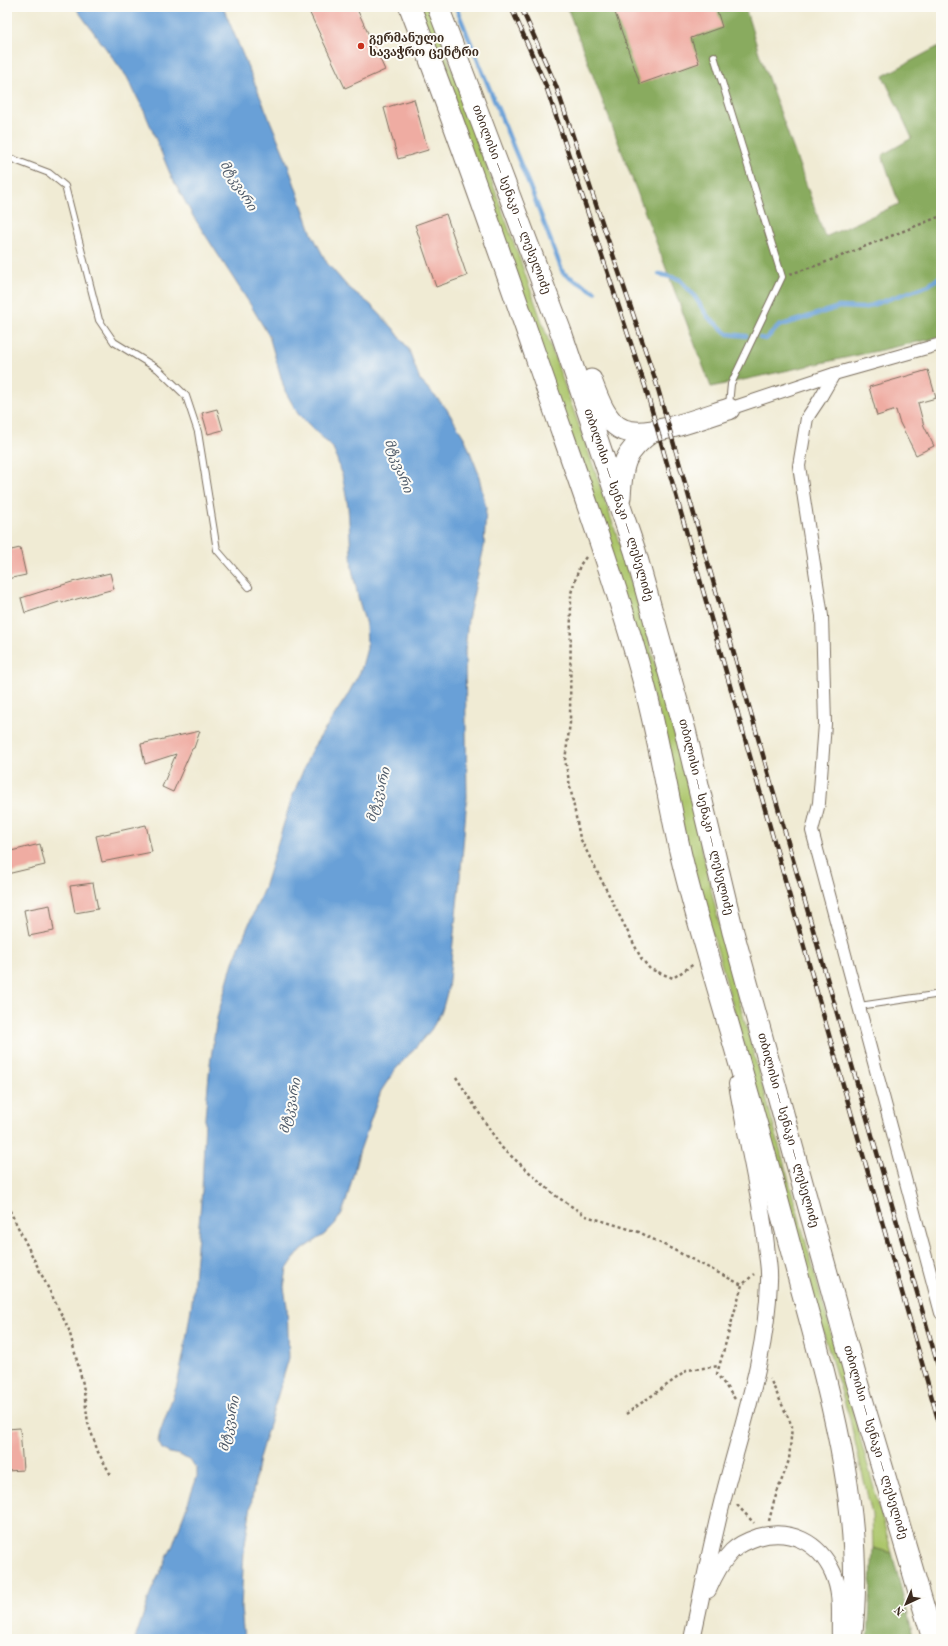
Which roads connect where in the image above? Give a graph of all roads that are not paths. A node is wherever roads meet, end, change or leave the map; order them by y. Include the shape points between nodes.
1 (410, 7) edge
2 (438, 7) edge
3 (714, 56) dead end
4 (7, 157) edge
5 (561, 332) junction
6 (941, 344) edge
7 (834, 374) junction
8 (729, 409) junction
9 (651, 432) junction
10 (619, 503) junction
11 (249, 587) dead end
12 (941, 994) edge
13 (859, 1006) junction
14 (726, 1016) junction
15 (941, 1313) edge
16 (698, 1611) junction
17 (692, 1639) edge
18 (840, 1639) edge
19 (851, 1639) edge
20 (933, 1639) edge

1 - 14 highway via 600,542 642,677 661,754 680,852
2 - 5 highway, თბილისი — სენაკი — ლესელიძე
3 - 8 lane via 782,277 731,384
4 - 11 lane via 50,174 65,186 98,320 114,342 158,369 186,396 198,432 217,550
5 - 9 highway via 582,354 601,406 613,422 623,430
5 - 10 highway, თბილისი — სენაკი — ლესელიძე
6 - 7 street
7 - 8 street
7 - 13 street via 807,418 799,466 822,616 825,724 819,803 812,831
8 - 9 highway
9 - 10 highway via 637,443 625,459
10 - 20 highway, თბილისი — სენაკი — ლესელიძე via 685,730 733,932 837,1311
12 - 13 lane
13 - 15 street
14 - 16 main road via 764,1224 769,1280 758,1370 708,1558
14 - 19 highway via 818,1348 846,1474 855,1565
16 - 17 main road
16 - 18 main road via 715,1574 732,1550 751,1539 765,1535 794,1536 806,1541 826,1561 832,1572 841,1602

